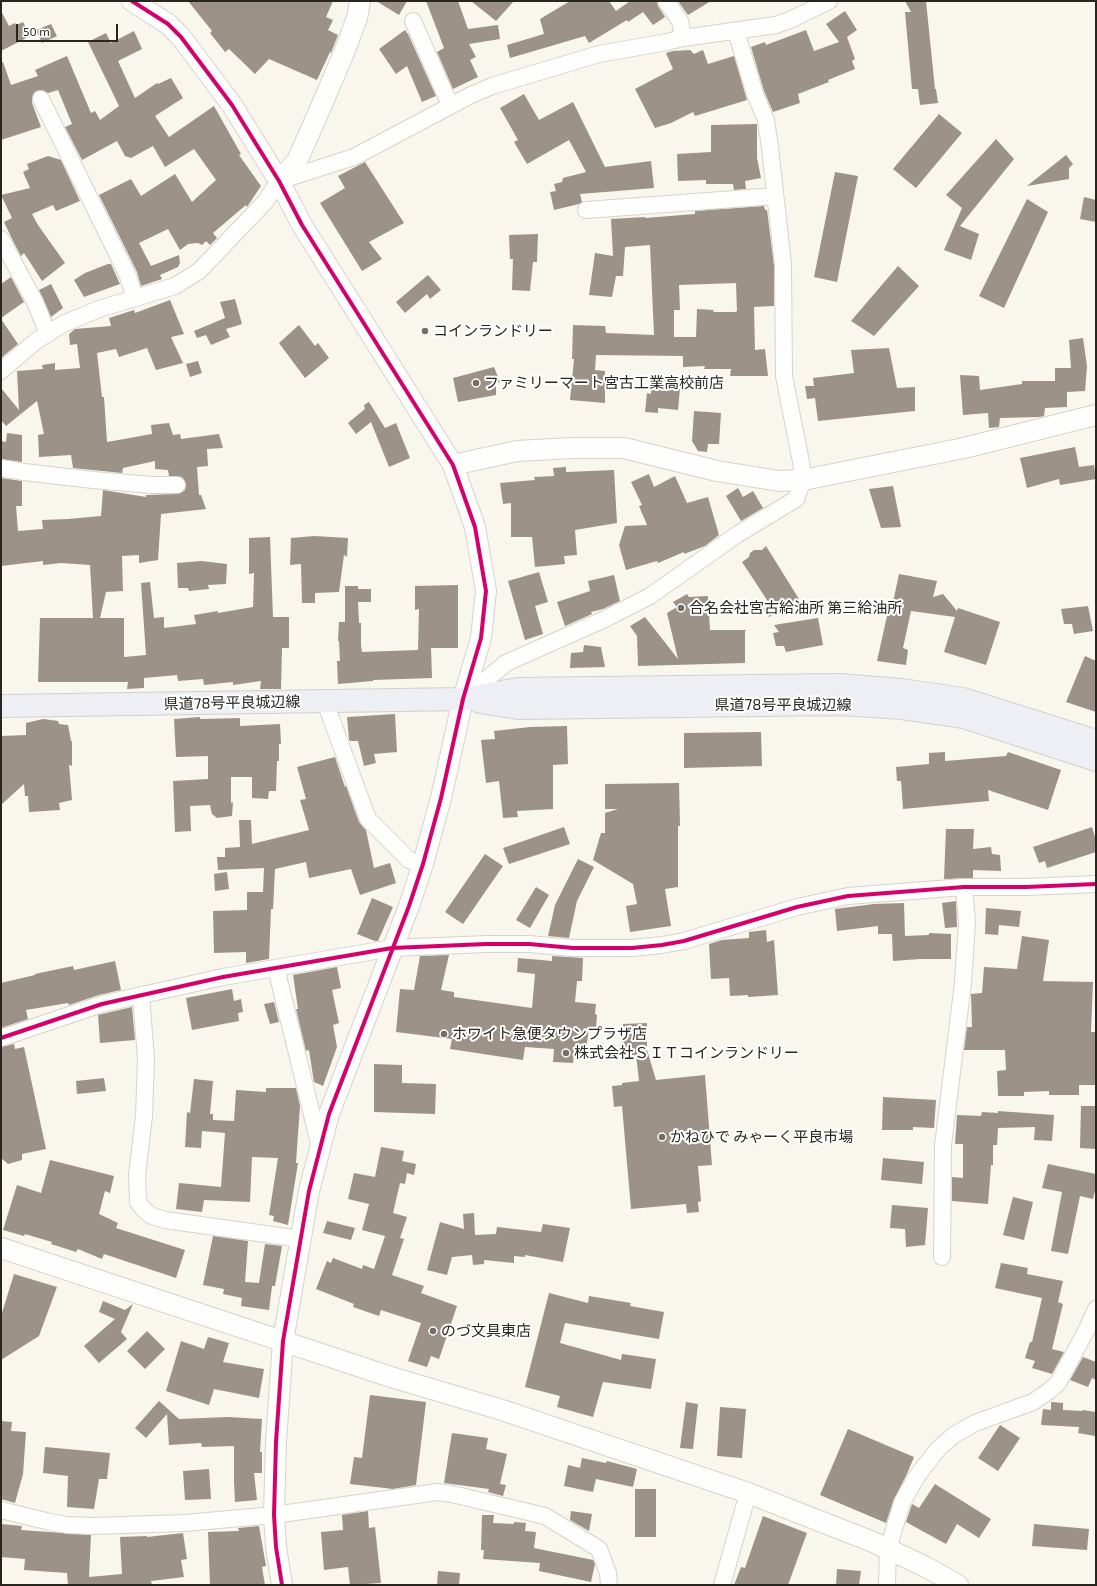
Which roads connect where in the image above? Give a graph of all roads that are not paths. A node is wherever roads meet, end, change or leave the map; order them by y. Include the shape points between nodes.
1 (132, 1) edge
2 (360, 1) edge
3 (666, 1) edge
4 (829, 1) edge
5 (413, 21) dead end
6 (736, 31) junction
7 (683, 38) junction
8 (41, 99) dead end
9 (450, 105) junction
10 (279, 181) junction
11 (775, 196) junction
12 (586, 210) dead end
13 (1, 239) edge
14 (135, 298) junction
15 (48, 334) junction
16 (1, 371) edge
17 (1096, 415) edge
18 (453, 465) junction
19 (1, 468) edge
20 (803, 480) junction
21 (177, 484) dead end
22 (463, 699) junction
23 (325, 702) junction
24 (1, 706) edge
25 (1096, 741) edge
26 (1096, 760) edge
27 (424, 864) junction
28 (1096, 884) edge
29 (964, 887) junction
30 (392, 948) junction
31 (276, 968) junction
32 (141, 996) junction
33 (1, 1038) edge
34 (320, 1147) junction
35 (301, 1239) junction
36 (1, 1248) edge
37 (942, 1257) dead end
38 (1096, 1308) edge
39 (283, 1341) junction
40 (748, 1493) junction
41 (1, 1510) edge
42 (274, 1514) junction
43 (888, 1549) junction
44 (282, 1585) edge
45 (609, 1585) edge
46 (722, 1585) edge
47 (887, 1585) edge
48 (958, 1585) edge

1 - 10 street via 168,24 181,37 232,105
2 - 10 street via 343,55 297,161
3 - 7 street via 680,21
4 - 6 street via 790,20
5 - 9 street
6 - 7 street
6 - 11 street via 755,94 766,120
7 - 9 street via 599,54 563,64 492,86
8 - 14 street via 128,276
9 - 10 street via 354,157
10 - 14 street via 265,202 199,271 175,286
10 - 18 street via 302,225
11 - 12 street
11 - 20 street via 783,264 784,376
13 - 15 street via 35,302
14 - 15 street via 99,309 63,324
15 - 16 street
17 - 20 street via 964,448
18 - 20 street via 517,451 624,448 717,471 779,481
18 - 22 street via 476,527 486,591 481,638
19 - 21 street via 93,480 152,485
20 - 22 street via 796,499 738,534 650,596 506,663
22 - 23 main road, 県道78号平良城辺線
22 - 25 main road, 県道78号平良城辺線 via 518,689 839,685 902,690 963,699
22 - 26 main road, 県道78号平良城辺線 via 518,708 841,704 902,708 964,717
22 - 27 street
23 - 24 main road, 県道78号平良城辺線
23 - 27 street via 368,819 409,860
27 - 30 street
28 - 29 street
29 - 30 street via 848,896 797,907 684,941 662,945 573,948 486,944
29 - 37 street via 967,922 963,983 943,1144
30 - 31 street
30 - 34 street via 329,1114
31 - 32 street via 223,976
31 - 34 street
32 - 33 street via 102,1004
32 - 35 street via 146,1059 144,1116 137,1175 138,1202 152,1216 165,1220
34 - 35 street
35 - 39 street
36 - 39 street
38 - 43 street via 1058,1383 1033,1402 975,1423 938,1449 917,1476 902,1504
39 - 40 street via 502,1410
39 - 42 street
40 - 43 street
40 - 46 street
41 - 42 street via 50,1522 92,1526 185,1523
42 - 44 street
42 - 45 street via 437,1492 452,1494 546,1516 599,1549 608,1573
43 - 47 street
43 - 48 street

